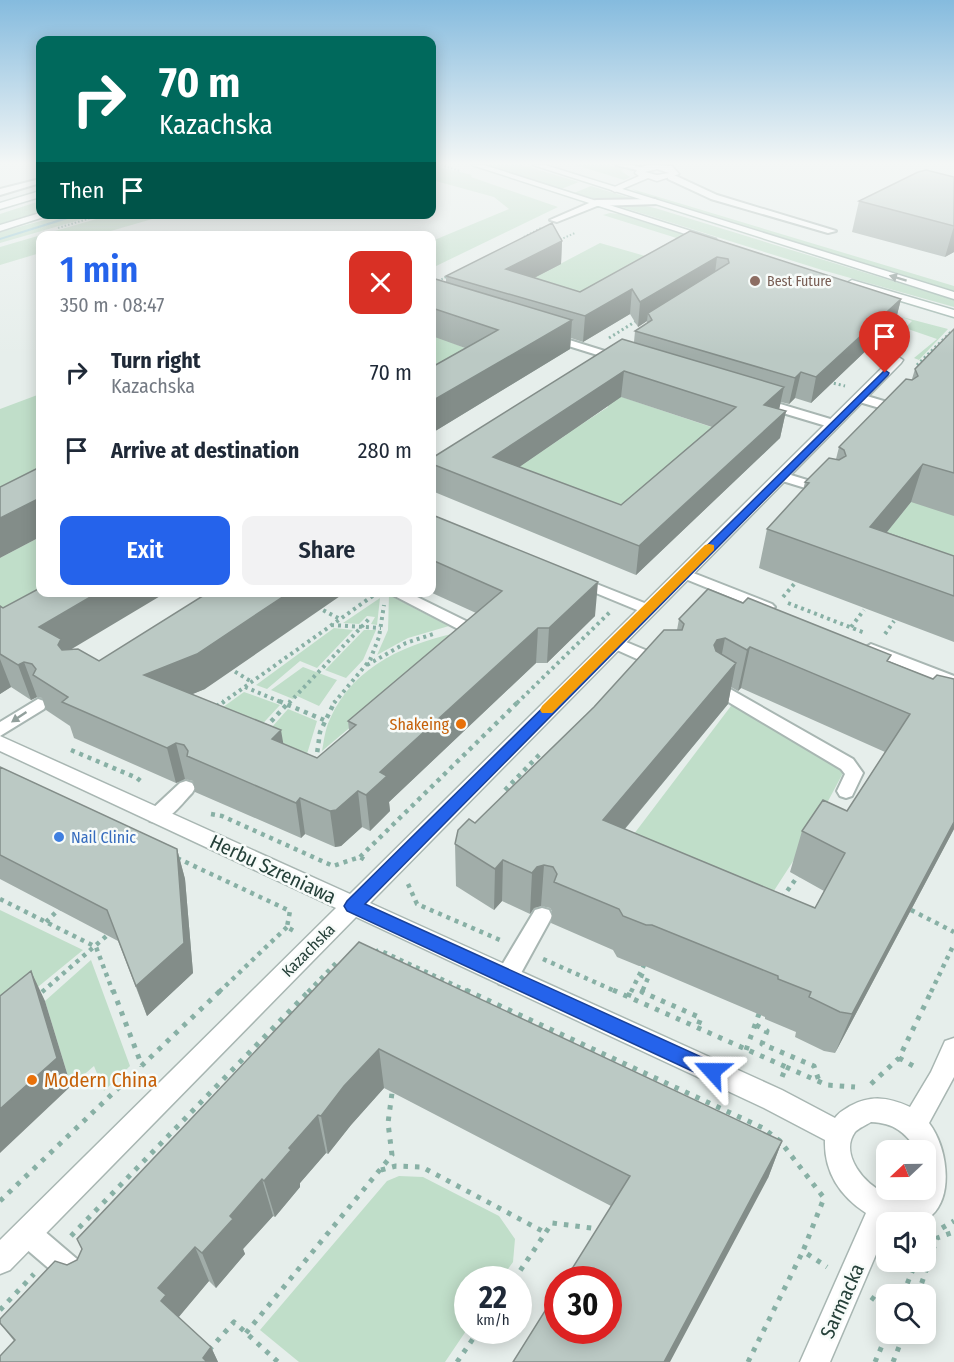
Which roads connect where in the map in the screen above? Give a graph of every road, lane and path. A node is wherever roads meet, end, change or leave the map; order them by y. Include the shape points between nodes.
1 (582, 229) dead end
2 (677, 229) edge
3 (739, 229) edge
4 (823, 229) edge
5 (538, 230) edge
6 (831, 231) dead end
7 (517, 241) edge
8 (722, 243) edge
9 (551, 244) edge
10 (453, 273) edge
11 (844, 281) edge
12 (436, 282) edge
13 (954, 296) edge
14 (954, 314) edge
15 (639, 320) edge
16 (538, 334) edge
17 (609, 351) junction
18 (904, 360) joint
19 (627, 361) edge
20 (921, 361) edge
21 (586, 366) edge
22 (820, 380) edge
23 (854, 392) junction
24 (748, 398) edge
25 (900, 410) edge
26 (833, 424) junction
27 (782, 476) junction
28 (828, 492) edge
29 (683, 573) junction
30 (570, 577) edge
31 (795, 583) dead end
32 (371, 597) edge
33 (390, 597) edge
34 (315, 606) dead end
35 (647, 609) junction
36 (864, 610) dead end
37 (778, 611) edge
38 (340, 619) junction
39 (369, 619) dead end
40 (894, 621) dead end
41 (331, 625) junction
42 (362, 627) junction
43 (466, 627) joint
44 (851, 627) junction
45 (381, 628) junction
46 (864, 639) joint
47 (881, 639) dead end
48 (614, 642) junction
49 (366, 666) junction
50 (667, 666) edge
51 (226, 667) dead end
52 (252, 682) junction
53 (954, 682) edge
54 (244, 687) junction
55 (716, 687) edge
56 (287, 704) junction
57 (38, 705) edge
58 (212, 710) edge
59 (324, 720) junction
60 (264, 729) edge
61 (0, 730) edge
62 (0, 743) edge
63 (63, 746) dead end
64 (324, 753) edge
65 (309, 758) edge
66 (316, 763) junction
67 (186, 788) dead end
68 (846, 791) dead end
69 (165, 809) junction
70 (172, 855) edge
71 (387, 872) junction
72 (798, 876) dead end
73 (0, 899) edge
74 (68, 900) edge
75 (779, 902) edge
76 (353, 906) junction
77 (911, 910) edge
78 (542, 916) dead end
79 (46, 922) junction
80 (287, 927) junction
81 (114, 929) edge
82 (954, 932) edge
83 (313, 944) junction
84 (954, 944) edge
85 (96, 947) junction
86 (522, 950) junction
87 (369, 953) edge
88 (348, 959) edge
89 (338, 961) junction
90 (644, 965) dead end
91 (640, 975) junction
92 (507, 977) junction
93 (628, 997) junction
94 (35, 998) edge
95 (760, 1011) dead end
96 (756, 1025) junction
97 (697, 1028) junction
98 (954, 1049) edge
99 (746, 1050) junction
100 (142, 1066) junction
101 (786, 1067) junction
102 (819, 1082) junction
103 (392, 1093) dead end
104 (774, 1099) junction
105 (915, 1124) junction
106 (763, 1128) junction
107 (838, 1133) junction
108 (380, 1170) junction
109 (948, 1180) edge
110 (0, 1201) edge
111 (883, 1207) junction
112 (611, 1231) edge
113 (954, 1232) edge
114 (27, 1233) junction
115 (546, 1233) junction
116 (803, 1251) junction
117 (54, 1254) junction
118 (0, 1260) edge
119 (524, 1266) edge
120 (850, 1283) junction
121 (87, 1284) edge
122 (922, 1284) edge
123 (876, 1301) edge
124 (0, 1310) edge
125 (246, 1333) junction
126 (469, 1344) edge
127 (882, 1344) edge
128 (900, 1344) edge
129 (203, 1358) edge
130 (278, 1362) edge
131 (457, 1362) edge
132 (748, 1362) edge
133 (815, 1362) edge
134 (875, 1362) edge
135 (893, 1362) edge

1 - 9 path
2 - 8 street
13 -> 3 street
4 - 6 lane
5 - 7 path
10 - 12 path
11 - 14 street
15 - 17 path via 600,344
16 - 17 lane
17 - 19 lane
17 - 21 lane
18 - 20 path
18 - 23 street, Kazachska
22 - 23 path
23 - 25 lane
23 - 26 street, Kazachska
24 - 26 lane
26 - 27 street, Kazachska
27 - 28 lane
27 - 29 street, Kazachska
29 - 35 street, Kazachska
29 - 37 lane
30 - 35 lane
31 - 44 path via 781,600
32 - 38 path
33 - 43 lane
33 - 45 path
34 - 38 path
35 - 48 street, Kazachska
36 - 44 path
38 - 41 path
39 - 42 path
40 - 47 path
41 - 42 path
41 - 52 path
42 - 45 path
42 - 56 path
43 - 49 path via 426,635
44 - 46 path
45 - 49 path
46 - 53 lane
48 - 50 lane
48 - 71 street, Kazachska
49 - 59 path via 342,691
51 - 52 path
52 - 54 path
54 - 56 path
54 - 58 path
55 - 68 lane via 846,764 854,773
56 - 59 path
56 - 60 path
57 -> 61 lane
59 - 66 path
62 - 69 street, Herbu Szreniawa
63 - 69 path via 137,778
64 - 66 path
65 - 66 path
67 - 69 lane
69 - 71 path via 222,816 333,866 360,857
69 - 76 street, Herbu Szreniawa
70 - 80 path via 290,911
71 - 76 street, Kazachska
71 - 86 path via 407,884 417,904
72 - 75 path
73 - 79 path
74 - 79 path
76 - 83 street, Kazachska
76 - 92 street, Herbu Szreniawa
77 - 82 path
78 - 86 lane
79 - 85 path
80 - 83 path
80 - 100 path
81 - 85 path
83 - 89 path
83 - 114 street, Kazachska
84 - 102 path via 899,1058 865,1086
85 - 94 path
85 - 100 path
86 - 92 lane
86 - 93 path
87 - 106 path via 379,951
88 - 89 path
89 - 117 path
90 - 91 path
91 - 93 path
91 - 97 path via 648,978 642,992 701,1018
92 - 104 street, Herbu Szreniawa
93 - 97 path
95 - 96 path
96 - 99 path
96 - 102 path via 767,1031 762,1044 814,1066
97 - 99 path
98 - 105 street
99 - 101 path
100 - 110 path
101 - 102 path
101 - 104 path
103 - 108 path via 388,1123 392,1155
104 - 106 path
104 - 107 street, Herbu Szreniawa
105 - 107 street via 884,1110 869,1110 850,1118
105 - 109 street via 935,1149
106 - 116 path via 780,1141 824,1198
107 - 111 street via 840,1166 850,1183
108 - 115 path via 422,1167
108 - 125 path
109 - 111 street via 929,1203 915,1209
111 - 120 street, Sarmacka
112 - 115 path via 552,1223
113 - 122 path via 938,1238
114 - 117 lane
114 - 118 street, Kazachska
115 - 119 path
116 - 120 path
116 - 132 path
117 - 121 lane
117 - 124 path
120 - 123 path
120 - 133 street, Sarmacka
125 - 129 path via 234,1322
125 - 130 path
126 - 131 path
127 - 134 path
128 - 135 path

